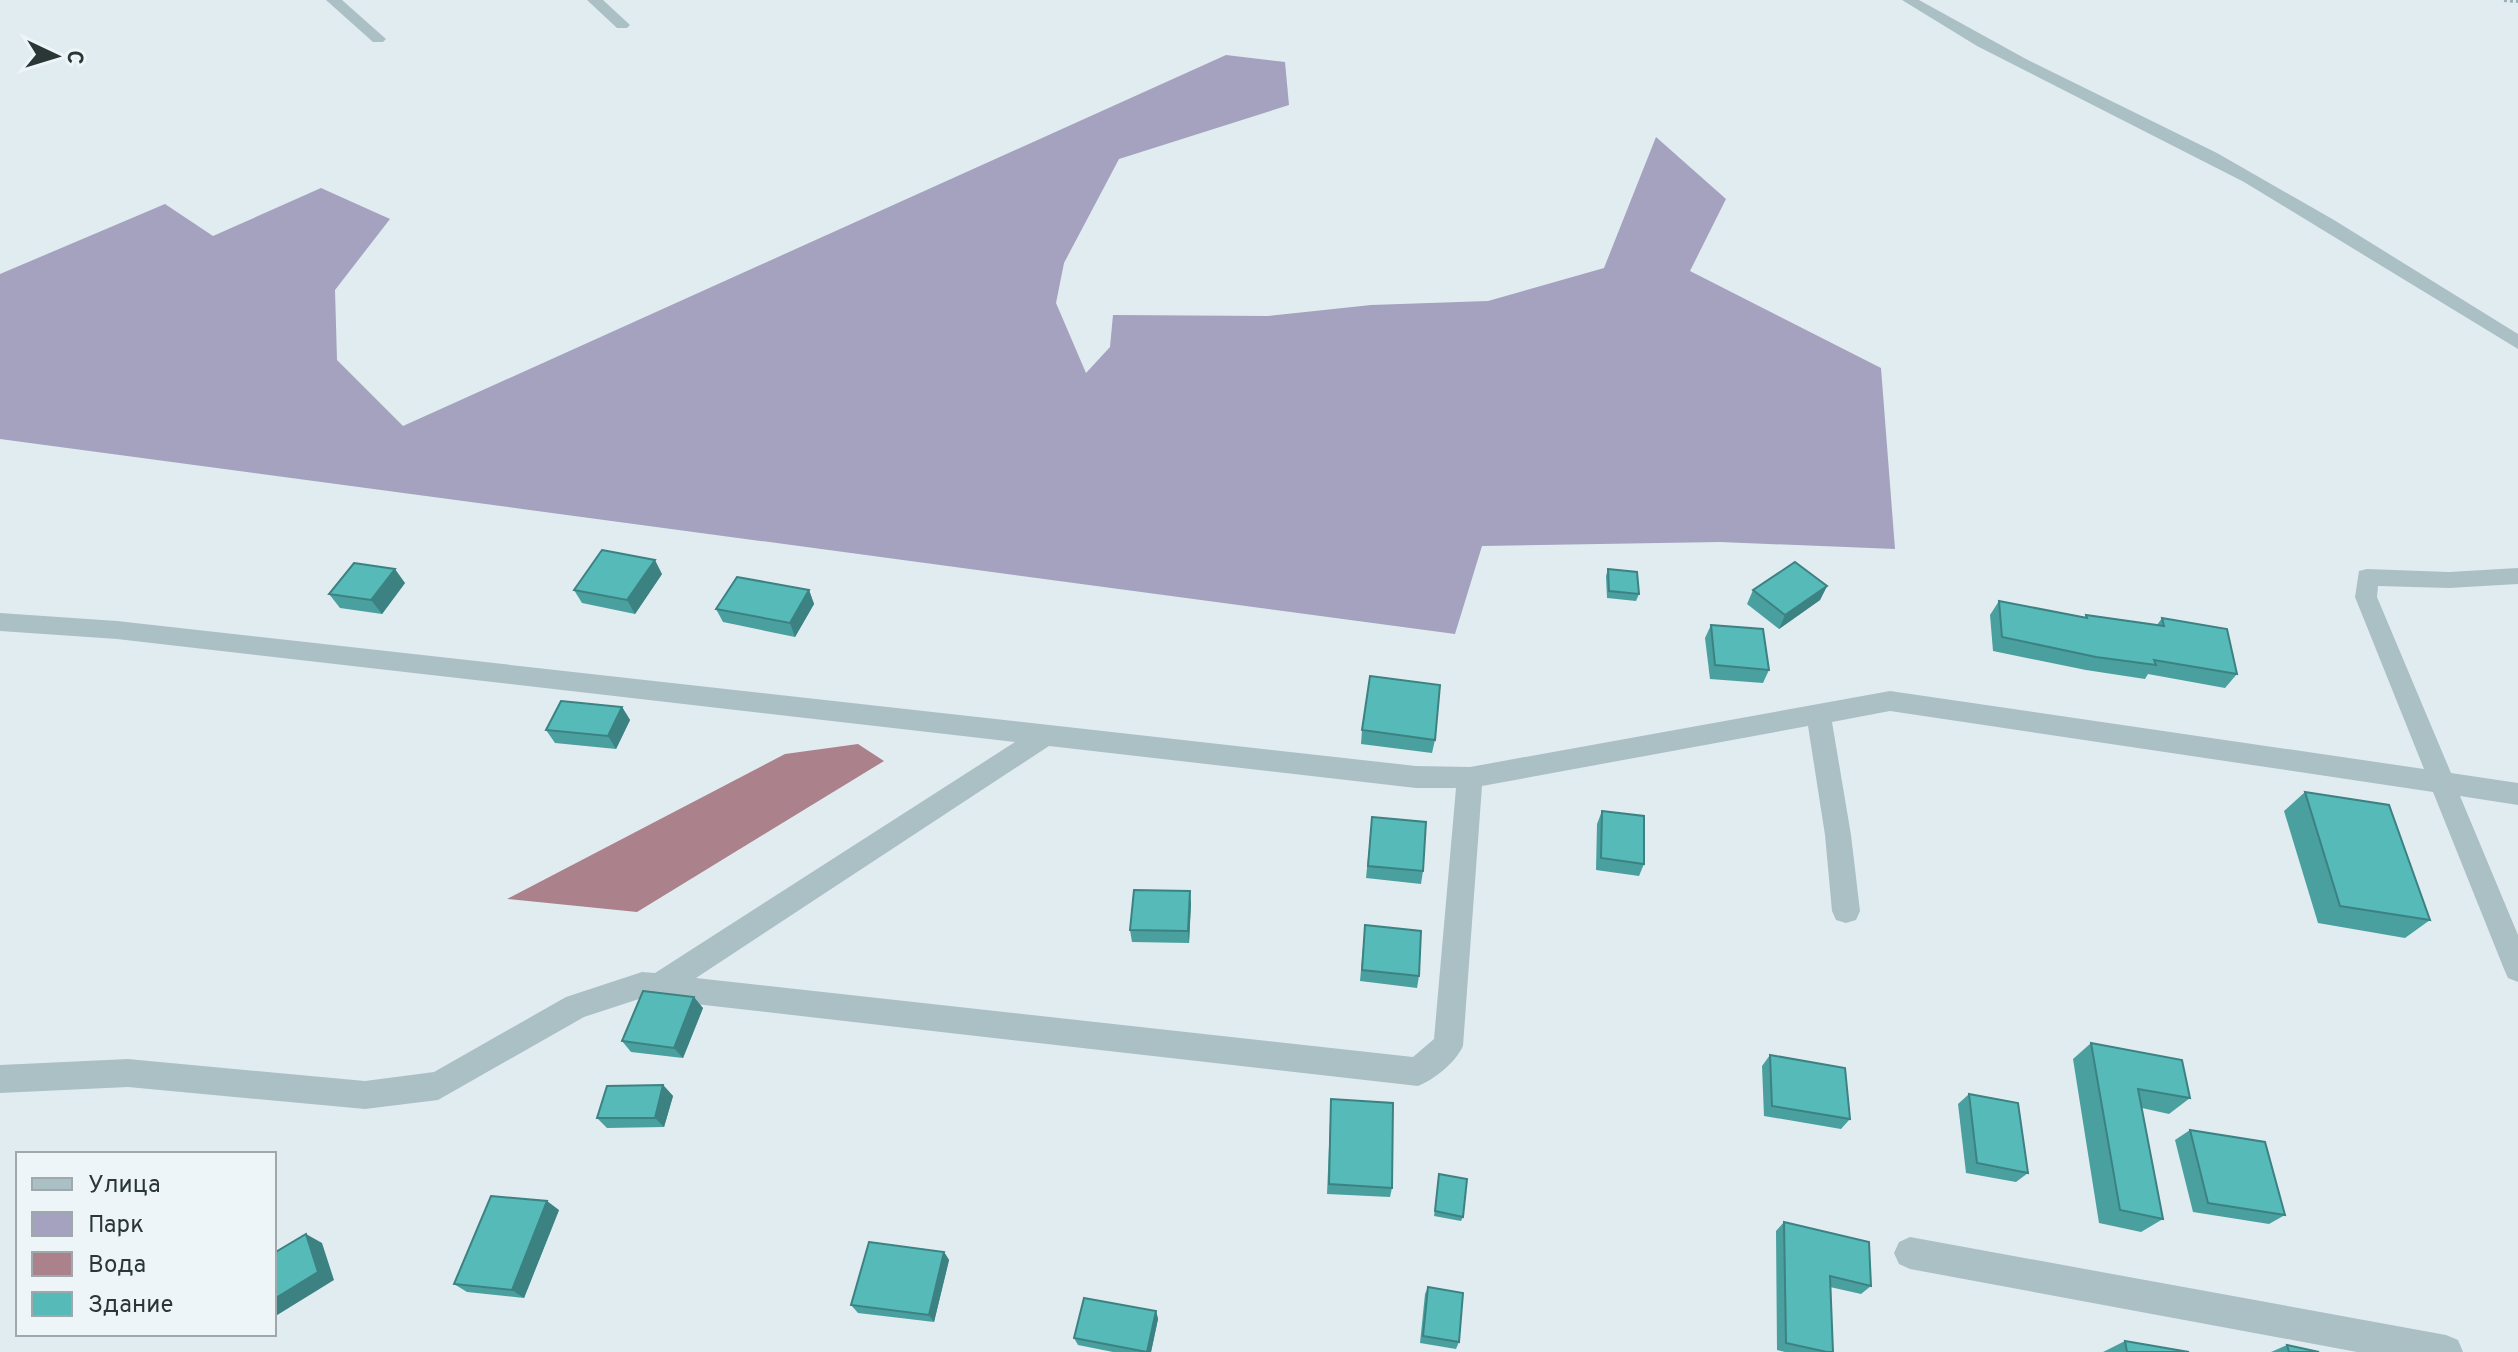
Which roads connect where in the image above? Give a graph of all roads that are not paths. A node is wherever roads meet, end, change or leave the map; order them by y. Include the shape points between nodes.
1 (333, 0) edge
2 (594, 0) edge
3 (1909, 0) edge
4 (622, 25) dead end
5 (378, 39) dead end
6 (2518, 343) edge
7 (2518, 576) edge
8 (0, 622) edge
9 (1818, 714) junction
10 (1044, 736) junction
11 (1470, 778) junction
12 (2443, 784) junction
13 (2518, 794) edge
14 (1846, 911) dead end
15 (2518, 969) edge
16 (658, 987) junction
17 (0, 1079) edge
18 (1910, 1253) dead end
19 (2446, 1352) edge

1 - 5 street
2 - 4 street
3 - 6 street via 2299,206
7 - 12 street via 2367,577 2366,597
8 - 10 street via 117,630
9 - 11 street
9 - 12 street via 1890,701
9 - 14 street
10 - 11 street via 1416,777
10 - 16 street
11 - 16 street via 1448,1046 1418,1072
12 - 13 street
12 - 15 street
16 - 17 street via 642,985 576,1006 438,1086 365,1095 128,1073
18 - 19 street

